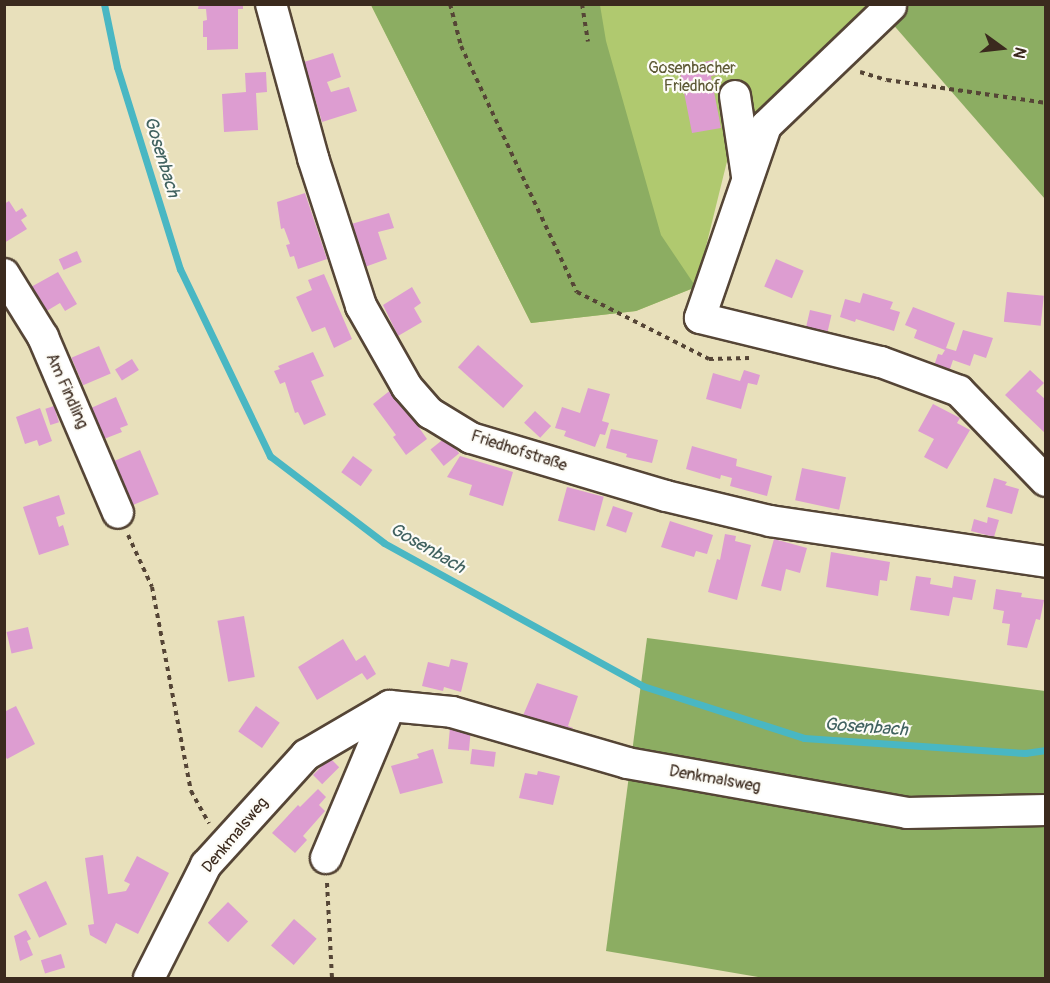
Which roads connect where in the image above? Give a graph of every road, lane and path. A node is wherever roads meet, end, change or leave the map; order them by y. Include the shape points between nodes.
1 (271, 4) edge
2 (450, 4) edge
3 (582, 4) edge
4 (891, 6) edge
5 (588, 42) dead end
6 (829, 66) junction
7 (735, 96) dead end
8 (1046, 103) edge
9 (748, 182) junction
10 (4, 274) edge
11 (754, 358) dead end
12 (1046, 481) edge
13 (118, 513) joint
14 (1046, 562) edge
15 (390, 706) junction
16 (1046, 810) edge
17 (223, 846) junction
18 (326, 858) joint
19 (149, 978) edge
20 (332, 978) edge

1 - 14 street, Friedhofstraße via 313,158 361,306 407,387 430,413 471,438 712,508 770,521
2 - 11 path via 461,46 577,292 709,360
3 - 5 path
4 - 6 street
6 - 8 path via 887,80
6 - 9 street via 766,126
7 - 9 street
9 - 12 street via 700,318 881,362 960,391
10 - 13 street, Am Findling via 43,337
13 - 17 path via 152,587 191,791
15 - 16 street, Denkmalsweg via 452,712 627,762 908,813
15 - 17 street, Denkmalsweg via 306,755
15 - 18 street
17 - 19 street, Denkmalsweg via 206,865
18 - 20 path

